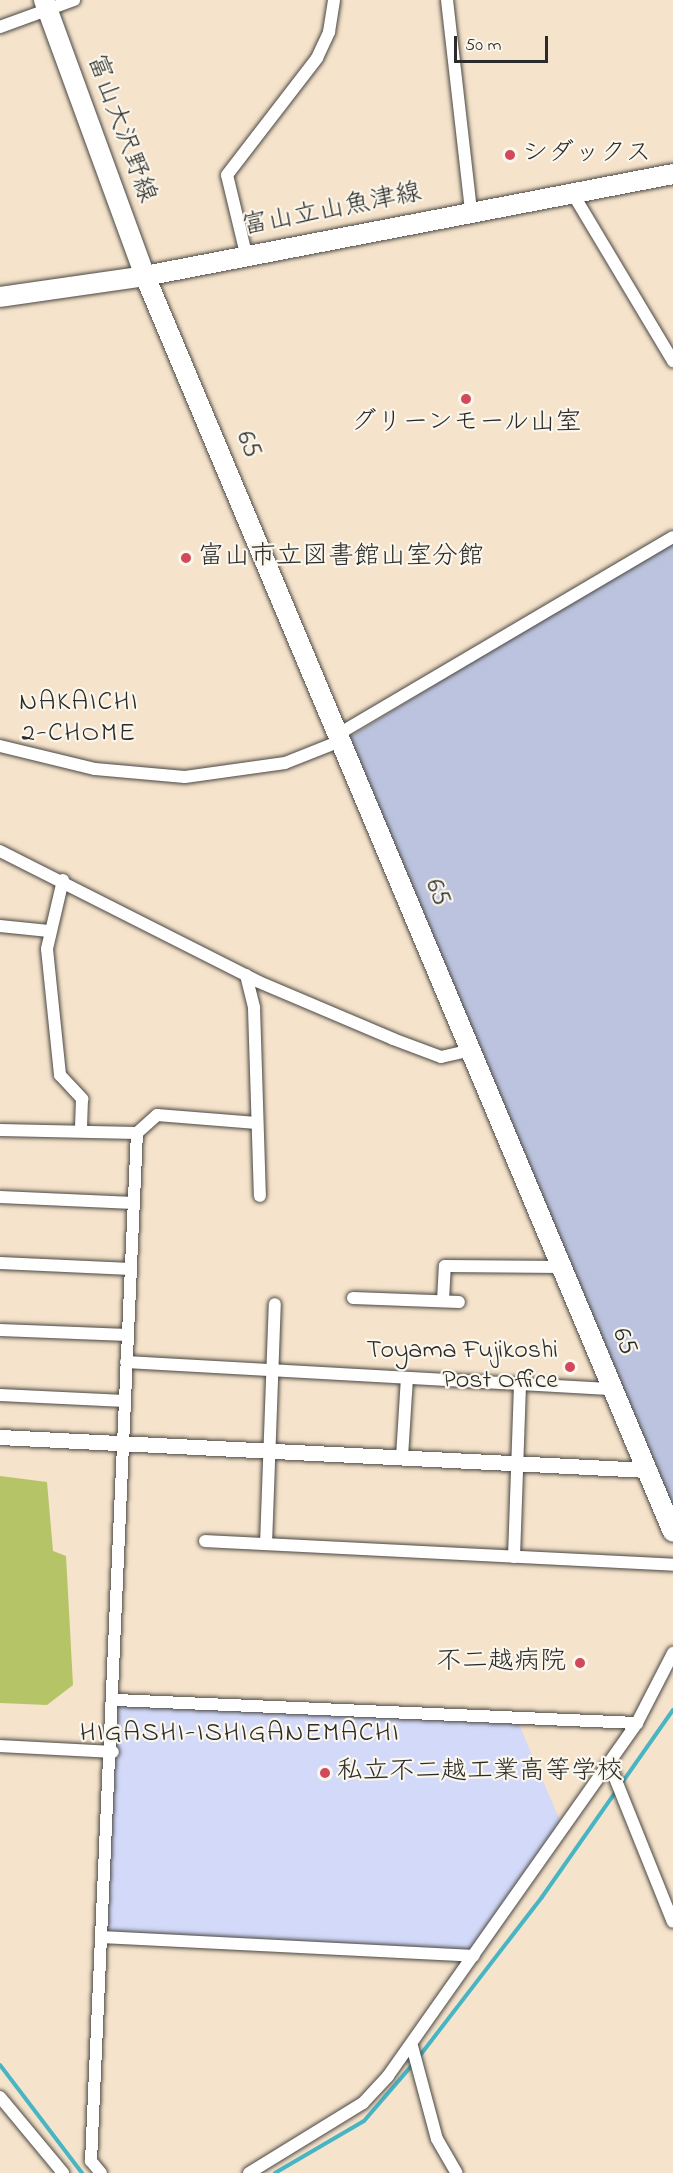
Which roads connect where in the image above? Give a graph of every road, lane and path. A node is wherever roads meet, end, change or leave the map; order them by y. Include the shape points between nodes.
1 (74, 0) edge
2 (334, 0) edge
3 (447, 0) edge
4 (46, 5) edge
5 (0, 27) edge
6 (673, 174) edge
7 (573, 194) junction
8 (471, 212) junction
9 (246, 254) junction
10 (145, 276) junction
11 (3, 295) edge
12 (673, 361) edge
13 (673, 537) edge
14 (342, 736) junction
15 (0, 746) edge
16 (0, 852) edge
17 (63, 880) junction
18 (0, 926) edge
19 (49, 931) junction
20 (246, 975) junction
21 (472, 1050) junction
22 (257, 1123) junction
23 (0, 1130) edge
24 (81, 1131) junction
25 (137, 1133) junction
26 (260, 1196) dead end
27 (0, 1197) edge
28 (134, 1203) junction
29 (0, 1263) edge
30 (562, 1267) junction
31 (131, 1269) junction
32 (353, 1298) dead end
33 (443, 1301) junction
34 (459, 1302) dead end
35 (275, 1304) dead end
36 (0, 1330) edge
37 (128, 1335) junction
38 (126, 1362) junction
39 (273, 1370) junction
40 (407, 1378) junction
41 (520, 1384) junction
42 (614, 1389) junction
43 (0, 1395) edge
44 (125, 1401) junction
45 (0, 1437) edge
46 (123, 1442) junction
47 (270, 1450) junction
48 (402, 1457) junction
49 (517, 1463) junction
50 (647, 1470) junction
51 (673, 1532) edge
52 (204, 1541) dead end
53 (266, 1544) junction
54 (514, 1557) junction
55 (673, 1565) edge
56 (673, 1653) edge
57 (116, 1700) junction
58 (637, 1723) junction
59 (0, 1746) edge
60 (113, 1752) junction
61 (609, 1763) junction
62 (673, 1922) edge
63 (102, 1937) junction
64 (474, 1956) junction
65 (412, 2046) junction
66 (0, 2097) edge
67 (63, 2173) edge
68 (101, 2173) edge
69 (249, 2173) edge
70 (457, 2173) edge

1 - 4 street
2 - 9 street via 329,32 317,58 227,175
3 - 8 street
4 - 5 street
4 - 10 main road, 富山大沢野線 / 65
6 - 7 main road, 富山立山魚津線
7 - 8 main road, 富山立山魚津線
7 - 12 street
8 - 9 main road, 富山立山魚津線
9 - 10 main road, 富山立山魚津線
10 - 11 main road, 富山立山魚津線
10 - 14 main road, 65 / 65
13 - 14 street
14 - 15 street via 285,763 185,777 94,770
14 - 21 main road, 65 / 65
16 - 17 street
17 - 19 street
17 - 20 street
18 - 19 street
19 - 24 street via 60,1075 82,1099
20 - 21 street via 441,1057
20 - 22 street via 254,1008
21 - 30 main road, 65 / 65
22 - 25 street via 157,1115
22 - 26 street
23 - 24 street
24 - 25 street
25 - 28 street
27 - 28 street
28 - 31 street
29 - 31 street
30 - 33 street via 445,1266
30 - 42 main road, 65 / 65
31 - 37 street
32 - 33 street
33 - 34 street
35 - 39 street
36 - 37 street
37 - 38 street
38 - 39 street
38 - 44 street
39 - 40 street
39 - 47 street
40 - 41 street
40 - 48 street
41 - 42 street
41 - 49 street
42 - 50 main road, 65 / 65
43 - 44 street
44 - 46 street
45 - 46 street
46 - 47 street
46 - 57 street
47 - 48 street
47 - 53 street
48 - 49 street
49 - 50 street
49 - 54 street
50 - 51 main road, 65 / 65
52 - 53 street
53 - 54 street
54 - 55 street
56 - 58 street
57 - 58 street
57 - 60 street
58 - 61 street
59 - 60 street
60 - 63 street
61 - 62 street
61 - 64 street
63 - 64 street
63 - 68 street via 91,2161
64 - 65 street
65 - 69 street via 363,2103
65 - 70 street via 437,2139
66 - 67 street

